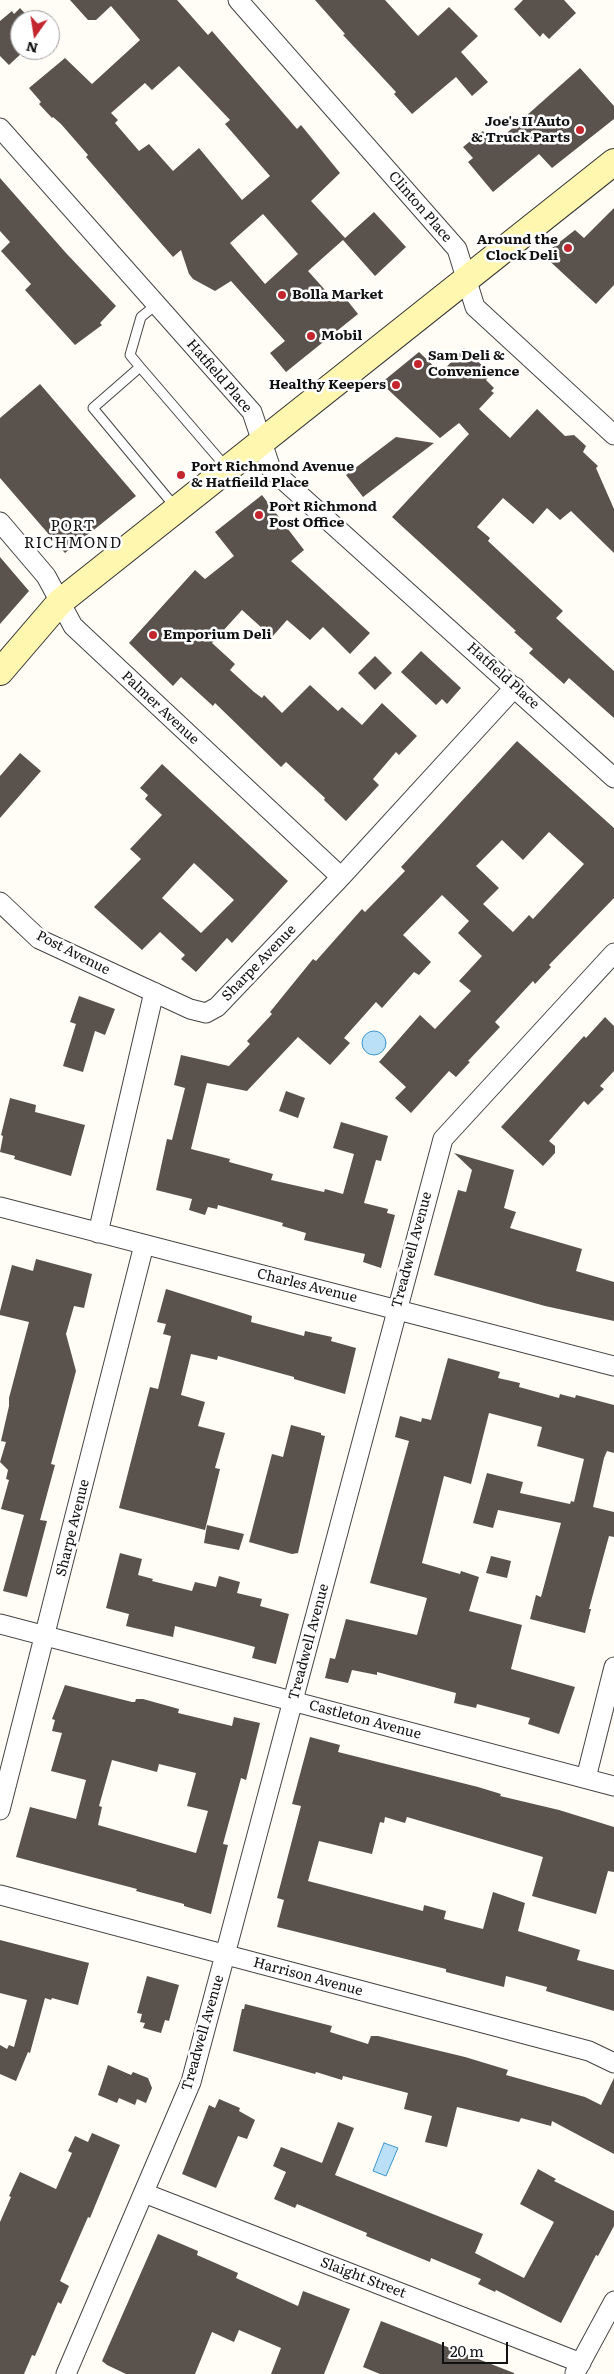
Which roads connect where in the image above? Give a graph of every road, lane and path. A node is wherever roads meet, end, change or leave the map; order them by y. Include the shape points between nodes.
1 (238, 0) edge
2 (0, 128) edge
3 (614, 162) edge
4 (467, 278) junction
5 (157, 304) junction
6 (140, 367) junction
7 (614, 435) edge
8 (262, 440) junction
9 (227, 468) junction
10 (176, 508) junction
11 (0, 522) edge
12 (60, 602) junction
13 (0, 672) edge
14 (515, 687) junction
15 (614, 778) edge
16 (341, 877) junction
17 (0, 902) edge
18 (614, 953) edge
19 (154, 992) junction
20 (0, 1207) edge
21 (98, 1233) junction
22 (144, 1245) junction
23 (397, 1309) junction
24 (614, 1366) edge
25 (0, 1624) edge
26 (46, 1636) junction
27 (614, 1668) edge
28 (294, 1701) junction
29 (586, 1778) junction
30 (614, 1786) edge
31 (0, 1810) edge
32 (0, 1895) edge
33 (226, 1955) junction
34 (614, 2063) edge
35 (144, 2193) junction
36 (614, 2301) edge
37 (578, 2368) edge
38 (66, 2374) edge

1 - 4 street, Clinton Place via 457,249
2 - 5 street, Hatfield Place
3 - 4 street
4 - 7 street, Clinton Place via 475,307
4 - 8 street
5 - 6 lane via 141,317 130,355
5 - 8 street, Hatfield Place via 252,412
6 - 9 lane
6 - 10 lane via 93,408
8 - 9 street
8 - 14 street, Hatfield Place via 271,469
9 - 10 street
10 - 12 street
11 - 12 street, Palmer Avenue via 46,576
12 - 13 street
12 - 16 street, Palmer Avenue via 73,626
14 - 15 street, Hatfield Place
14 - 16 street, Sharpe Avenue
16 - 19 street, Sharpe Avenue via 217,1007 206,1013
17 - 19 street, Post Avenue via 39,939
18 - 23 street, Treadwell Avenue via 443,1139
19 - 21 street
20 - 21 street, Charles Avenue
21 - 22 street, Charles Avenue
22 - 23 street, Charles Avenue
22 - 26 street, Sharpe Avenue
23 - 24 street, Charles Avenue
23 - 28 street, Treadwell Avenue
25 - 26 street, Castleton Avenue
26 - 28 street, Castleton Avenue
26 - 31 street, Sharpe Avenue
27 - 29 street
28 - 29 street, Castleton Avenue
28 - 33 street, Treadwell Avenue
29 - 30 street, Castleton Avenue
32 - 33 street, Harrison Avenue
33 - 34 street, Harrison Avenue via 589,2051
33 - 35 street, Treadwell Avenue via 191,2082
35 - 37 street, Slaight Street
35 - 38 street, Treadwell Avenue
36 - 37 street

